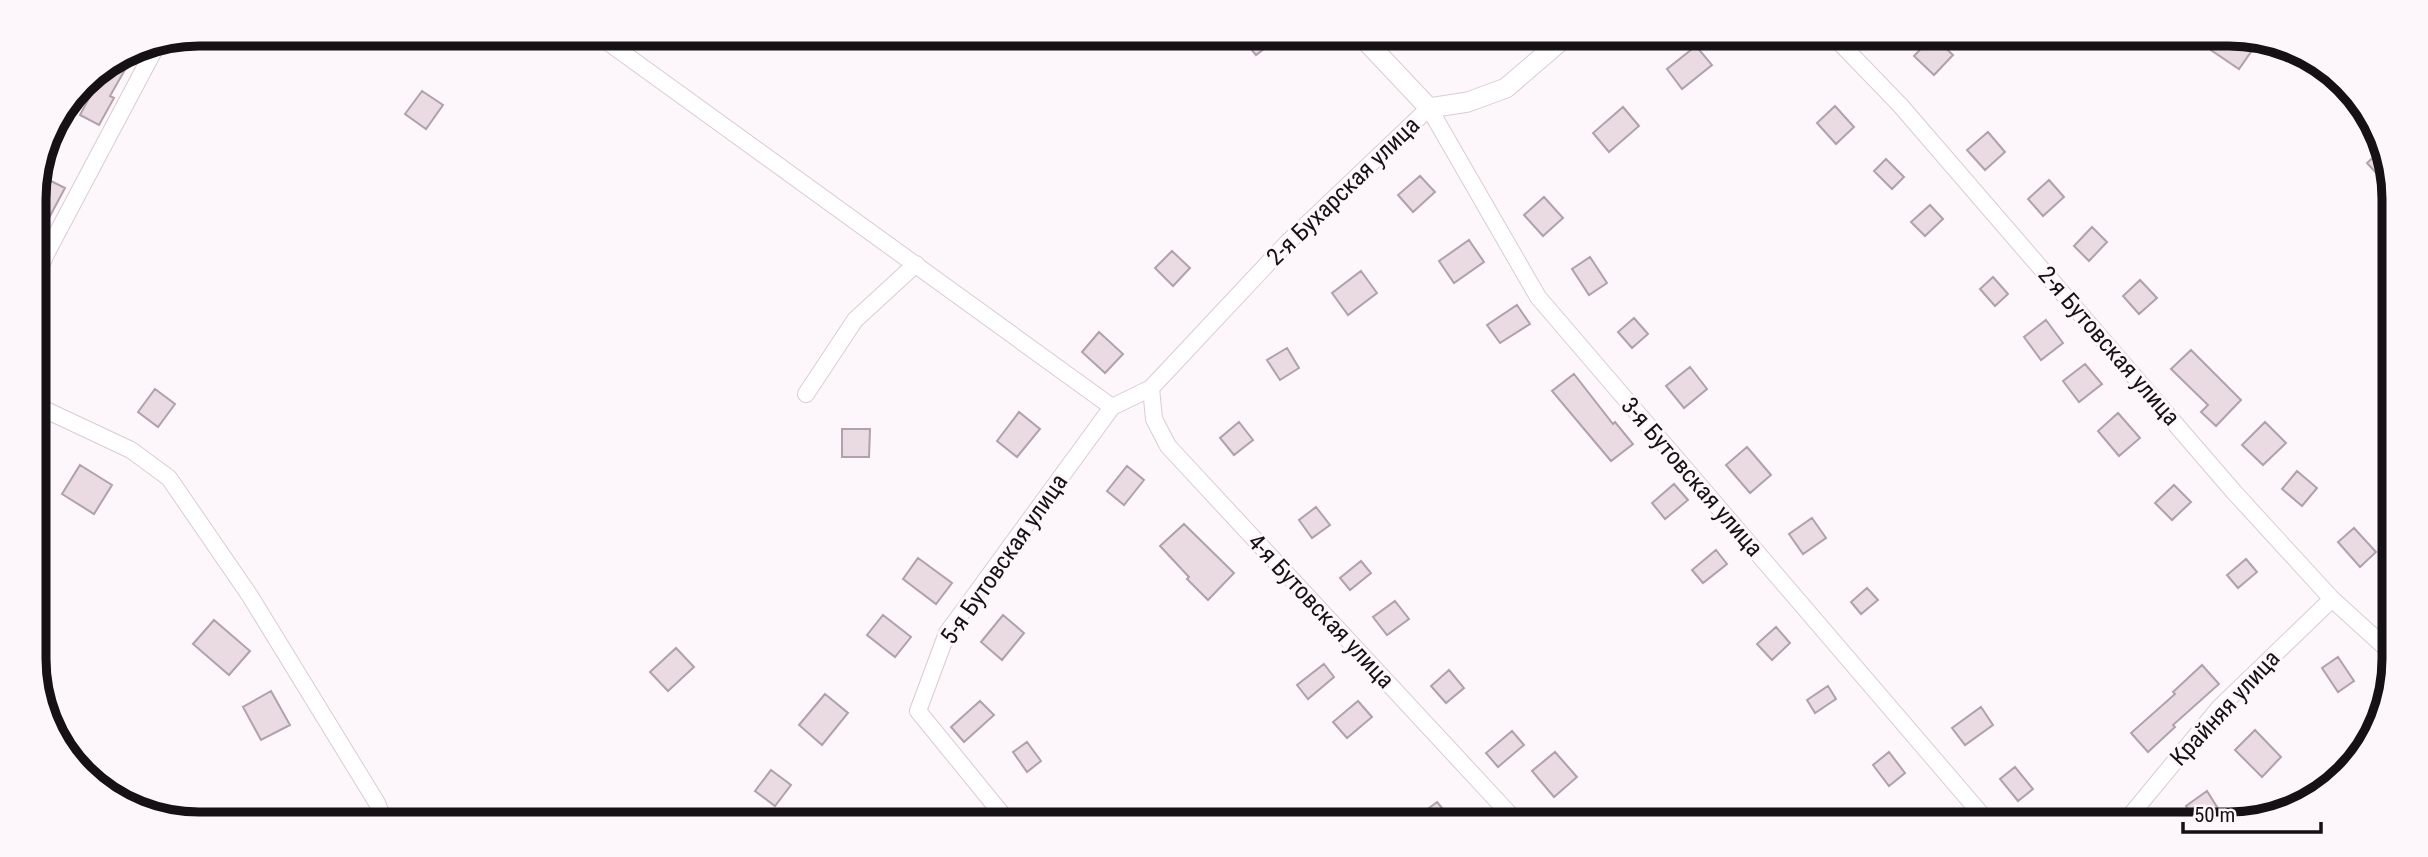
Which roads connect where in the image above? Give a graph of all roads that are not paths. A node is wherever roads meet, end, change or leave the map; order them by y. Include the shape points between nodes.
1 (613, 46) edge
2 (1371, 46) edge
3 (1555, 46) edge
4 (1843, 46) edge
5 (153, 53) edge
6 (1429, 108) junction
7 (46, 254) edge
8 (916, 264) junction
9 (1151, 388) junction
10 (806, 394) dead end
11 (1112, 407) junction
12 (46, 410) edge
13 (2332, 599) junction
14 (2382, 644) edge
15 (1507, 811) edge
16 (1979, 811) edge
17 (2133, 811) edge
18 (380, 812) edge
19 (1001, 812) edge

1 - 8 street
2 - 6 street
3 - 6 street, 2-я Бухарская улица via 1506,88 1468,102
4 - 13 street, 2-я Бутовская улица via 1900,104
5 - 7 street
6 - 9 street, 2-я Бухарская улица via 1286,244
6 - 16 street, 3-я Бутовская улица via 1538,297
8 - 10 street via 855,320
8 - 11 street
9 - 11 street, 5-я Бутовская улица
9 - 15 street, 4-я Бутовская улица via 1154,419 1168,446
11 - 19 street, 5-я Бутовская улица via 947,633 918,711
12 - 18 street via 131,450 169,478 250,596
13 - 14 street, 2-я Бутовская улица
13 - 17 street, Крайняя улица via 2219,708

